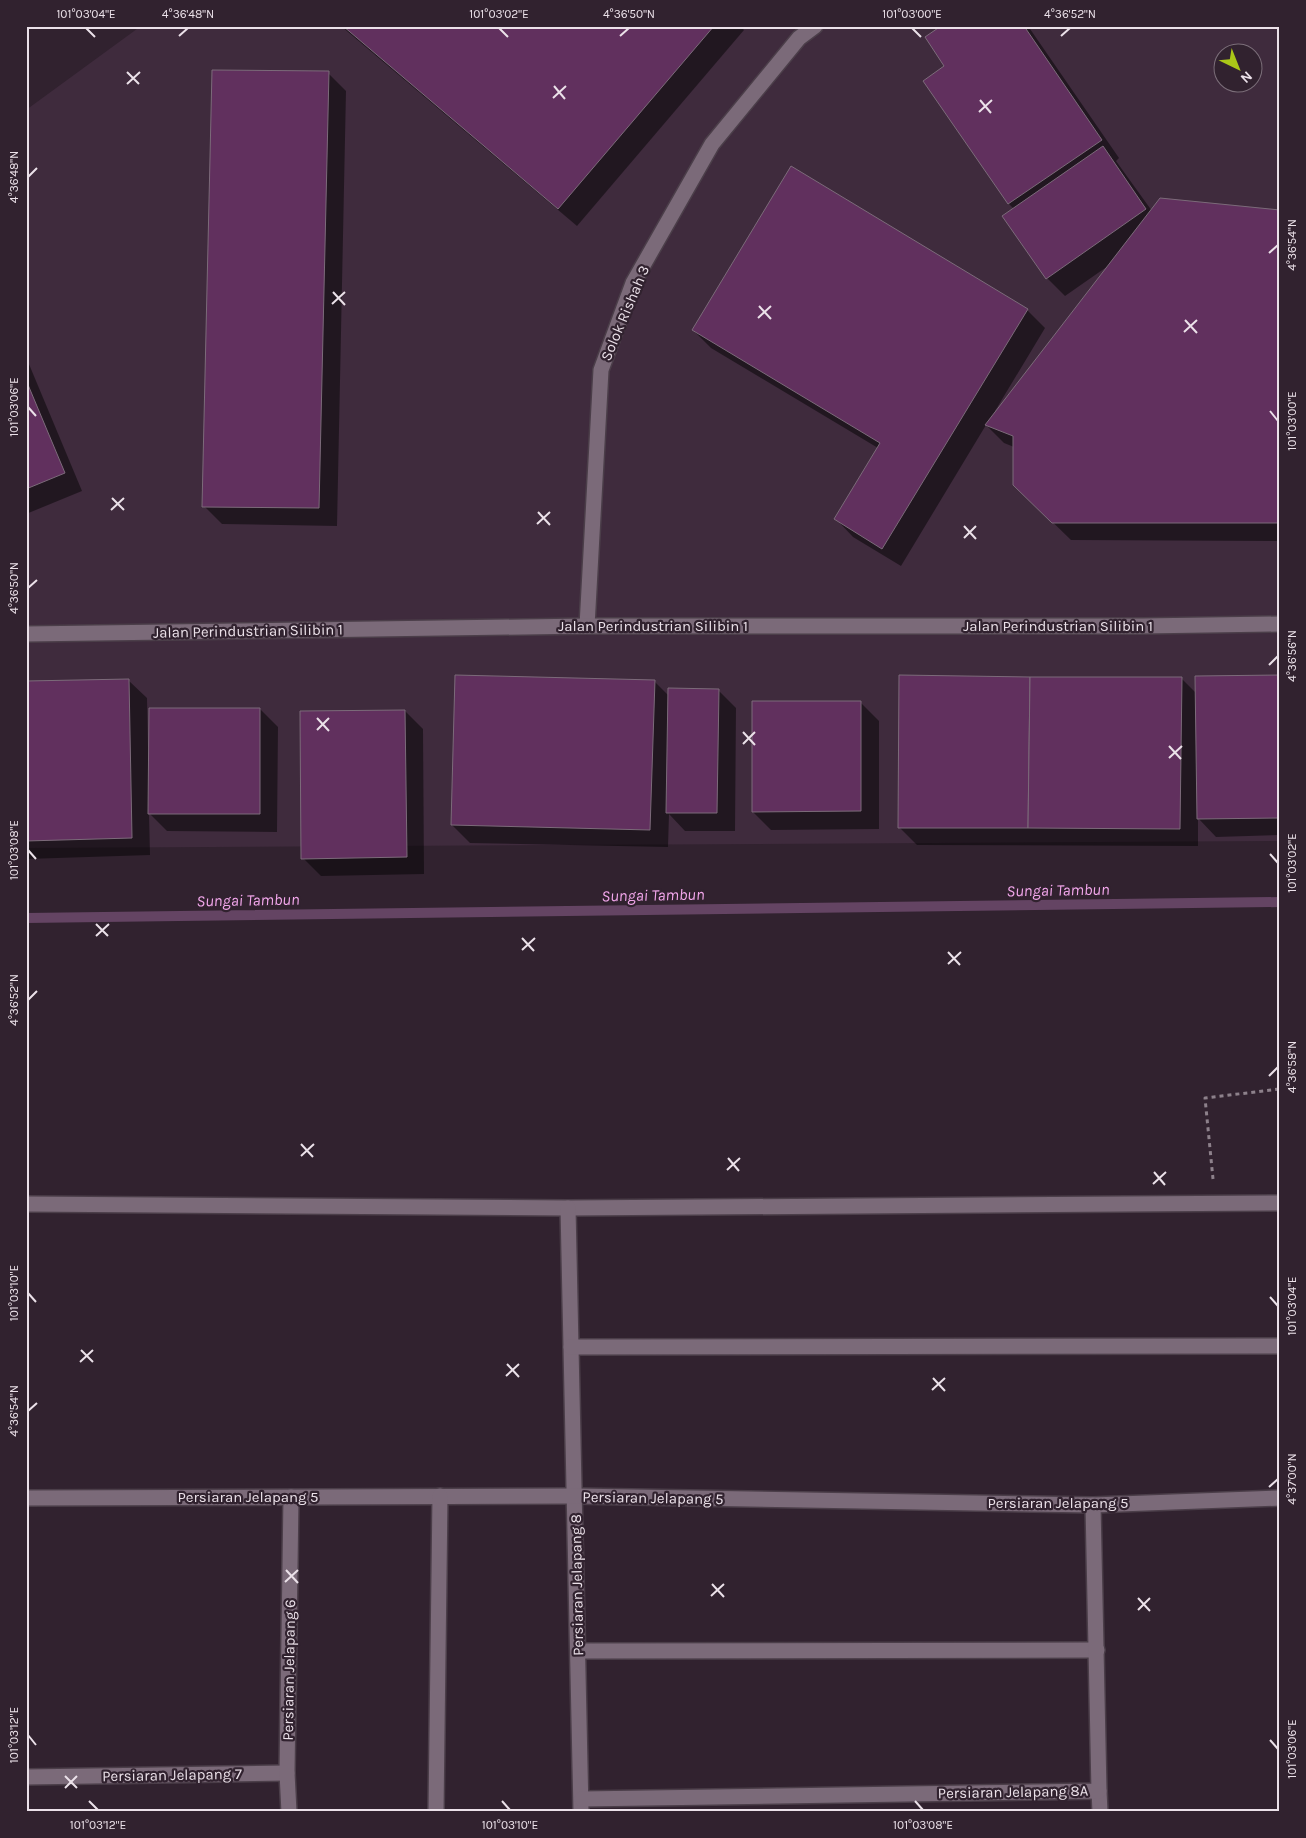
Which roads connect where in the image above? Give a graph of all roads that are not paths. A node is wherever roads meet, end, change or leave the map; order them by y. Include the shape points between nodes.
1 (815, 26) edge
2 (1280, 624) edge
3 (587, 626) junction
4 (26, 634) edge
5 (1280, 1203) edge
6 (26, 1204) edge
7 (568, 1208) junction
8 (1280, 1346) edge
9 (571, 1347) junction
10 (440, 1496) junction
11 (576, 1496) junction
12 (291, 1497) junction
13 (26, 1498) edge
14 (1280, 1498) edge
15 (1093, 1505) junction
16 (1096, 1650) junction
17 (579, 1651) junction
18 (287, 1773) junction
19 (26, 1778) edge
20 (1099, 1791) junction
21 (582, 1805) edge
22 (288, 1812) edge
23 (436, 1812) edge
24 (1100, 1812) edge

1 - 3 street, Solok Rishah 3 via 799,38 712,144 633,283 601,370
2 - 3 street, Jalan Perindustrian Silibin 1
3 - 4 street, Jalan Perindustrian Silibin 1
5 - 7 street
6 - 7 street
7 - 9 street, Persiaran Jelapang 8
8 - 9 street
9 - 11 street, Persiaran Jelapang 8
10 - 11 street, Persiaran Jelapang 5
10 - 12 street, Persiaran Jelapang 5
10 - 23 street
11 - 15 street, Persiaran Jelapang 5
11 - 17 street, Persiaran Jelapang 8
12 - 13 street, Persiaran Jelapang 5
12 - 18 street, Persiaran Jelapang 6
14 - 15 street, Persiaran Jelapang 5
15 - 16 street, Persiaran Jelapang 8A
16 - 17 street
16 - 20 street, Persiaran Jelapang 8A
17 - 21 street, Persiaran Jelapang 8
18 - 19 street, Persiaran Jelapang 7
18 - 22 street, Persiaran Jelapang 6
20 - 21 street, Persiaran Jelapang 8A
20 - 24 street

